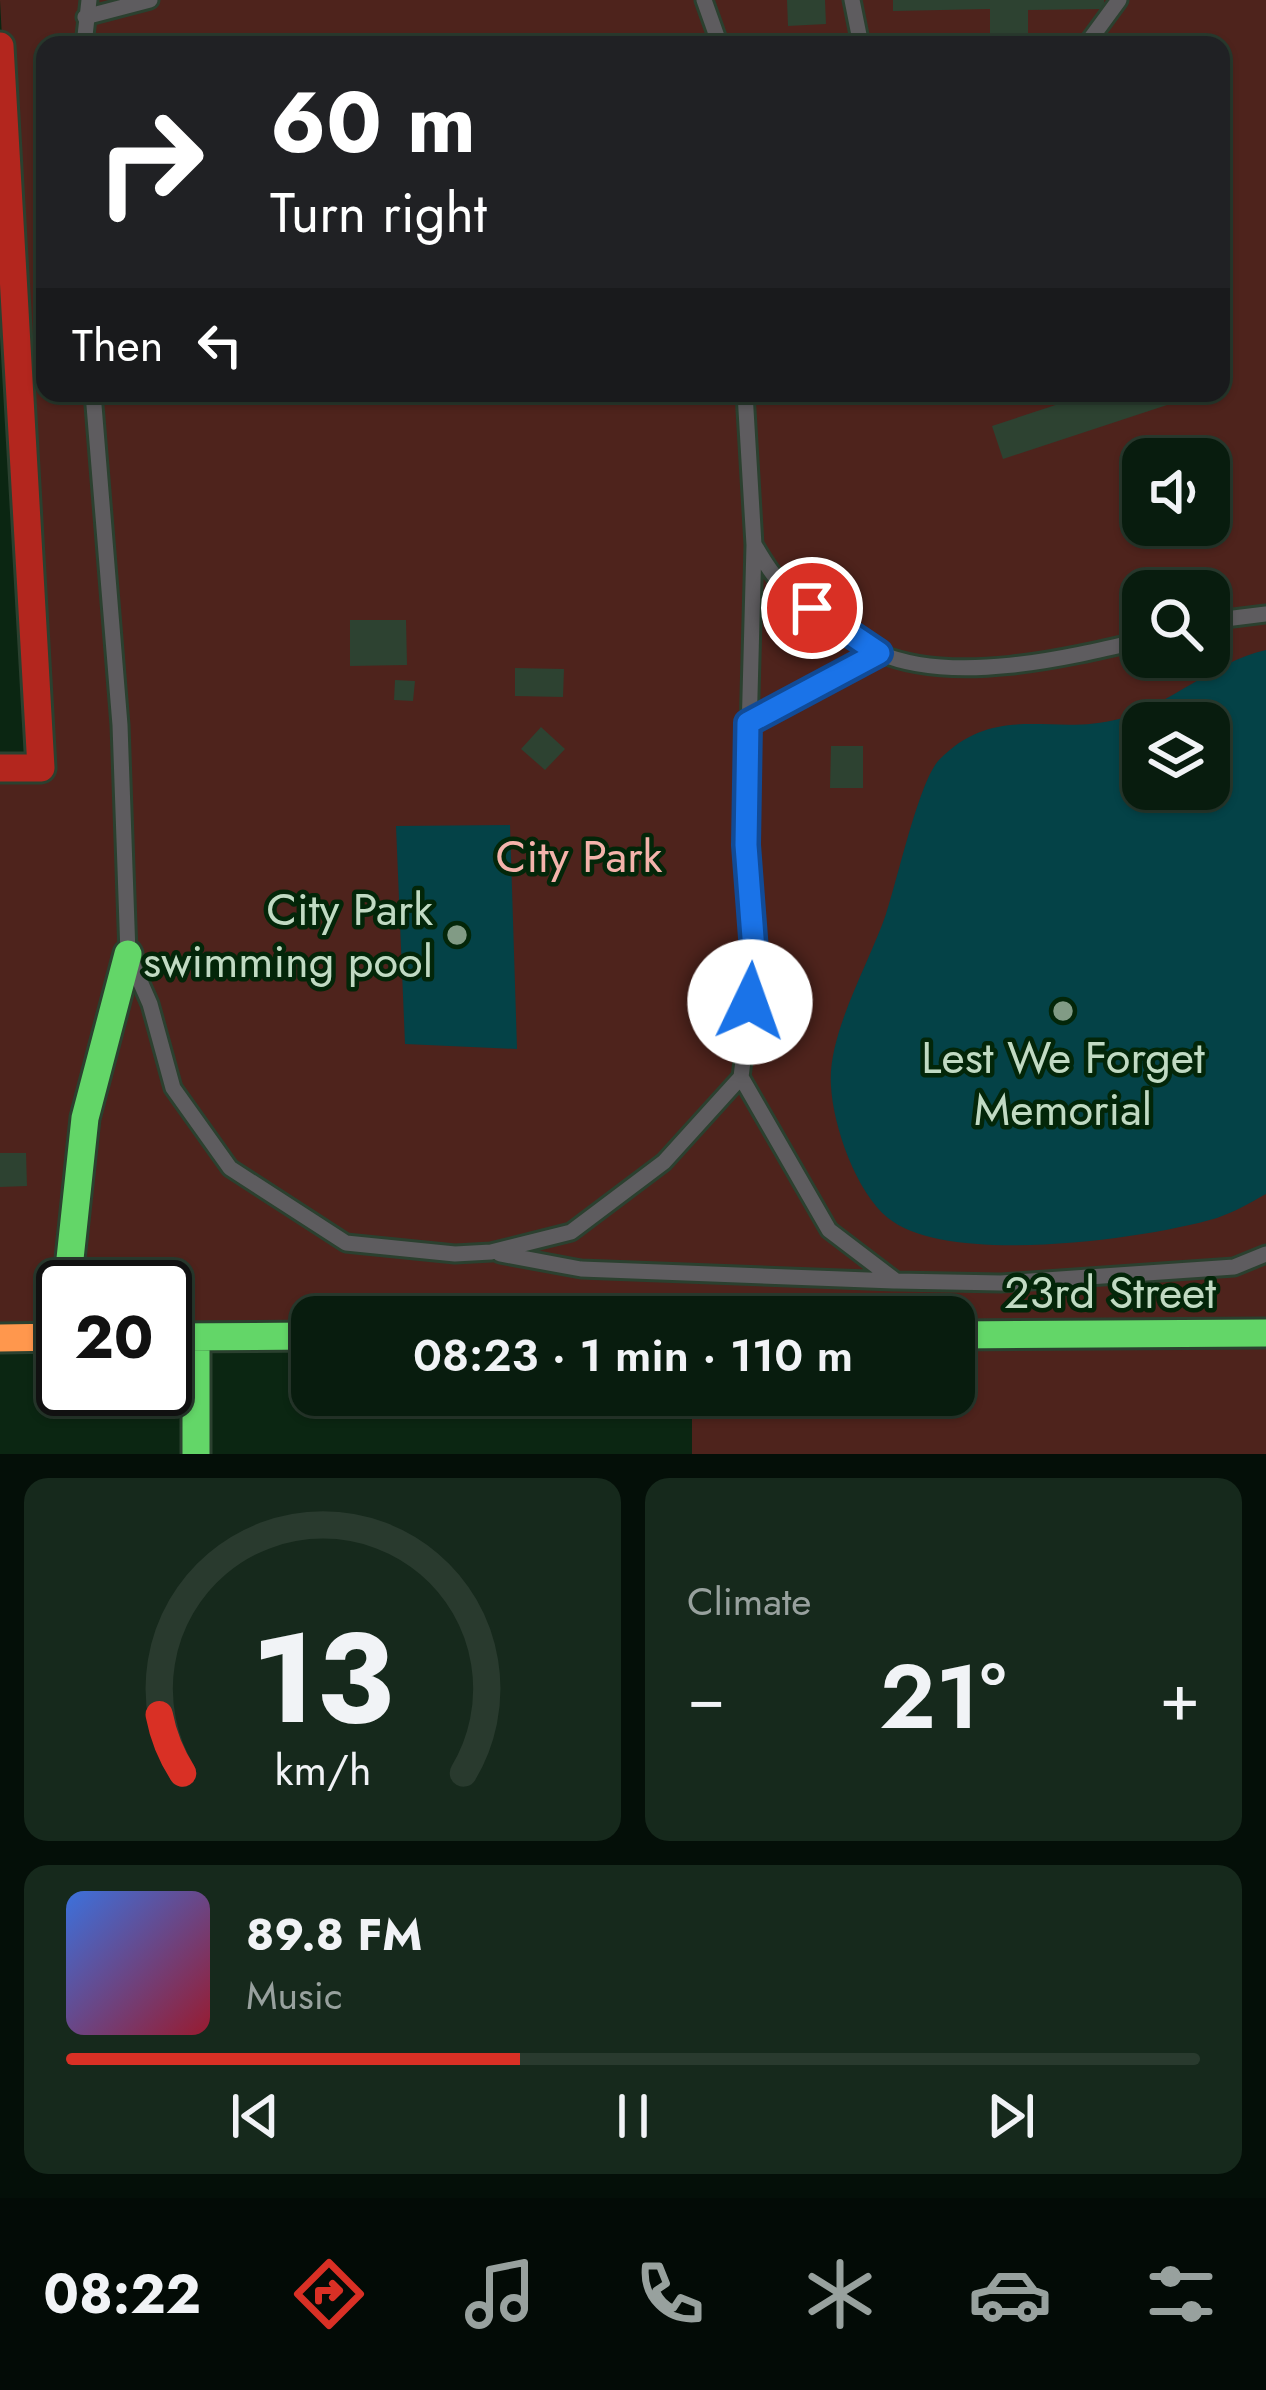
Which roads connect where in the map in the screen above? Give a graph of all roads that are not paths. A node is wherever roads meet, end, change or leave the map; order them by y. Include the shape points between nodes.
1 (150, 0) edge
2 (704, 0) edge
3 (853, 0) edge
4 (1119, 0) edge
5 (87, 8) edge
6 (717, 36) edge
7 (859, 36) edge
8 (1093, 36) edge
9 (0, 46) edge
10 (94, 402) edge
11 (746, 402) edge
12 (754, 544) junction
13 (1266, 614) edge
14 (1230, 618) edge
15 (1122, 645) edge
16 (879, 653) junction
17 (748, 723) junction
18 (0, 768) edge
19 (128, 954) junction
20 (741, 1077) junction
21 (491, 1252) junction
22 (1266, 1254) edge
23 (69, 1260) edge
24 (896, 1281) junction
25 (1266, 1333) edge
26 (975, 1335) edge
27 (291, 1336) edge
28 (36, 1337) edge
29 (192, 1337) edge
30 (196, 1337) junction
31 (0, 1338) edge
32 (196, 1454) edge

1 - 5 lane
2 - 6 lane
3 - 7 lane
4 - 8 lane
9 - 18 street via 40,768
10 - 19 lane via 120,725
11 - 12 lane
12 - 16 lane via 778,586
12 - 17 lane
13 - 14 lane
15 - 16 lane via 1053,661 938,666
16 - 17 lane
17 - 20 lane via 755,964
19 - 21 lane via 172,1088 230,1168 346,1243
19 - 23 street via 93,1070
20 - 21 lane via 664,1162 572,1232
20 - 24 lane via 829,1230
21 - 24 lane via 581,1269
22 - 24 lane via 1234,1267 1001,1283
25 - 26 street, 23rd Street
27 - 30 street
28 - 31 street
29 - 30 street
30 - 32 street

